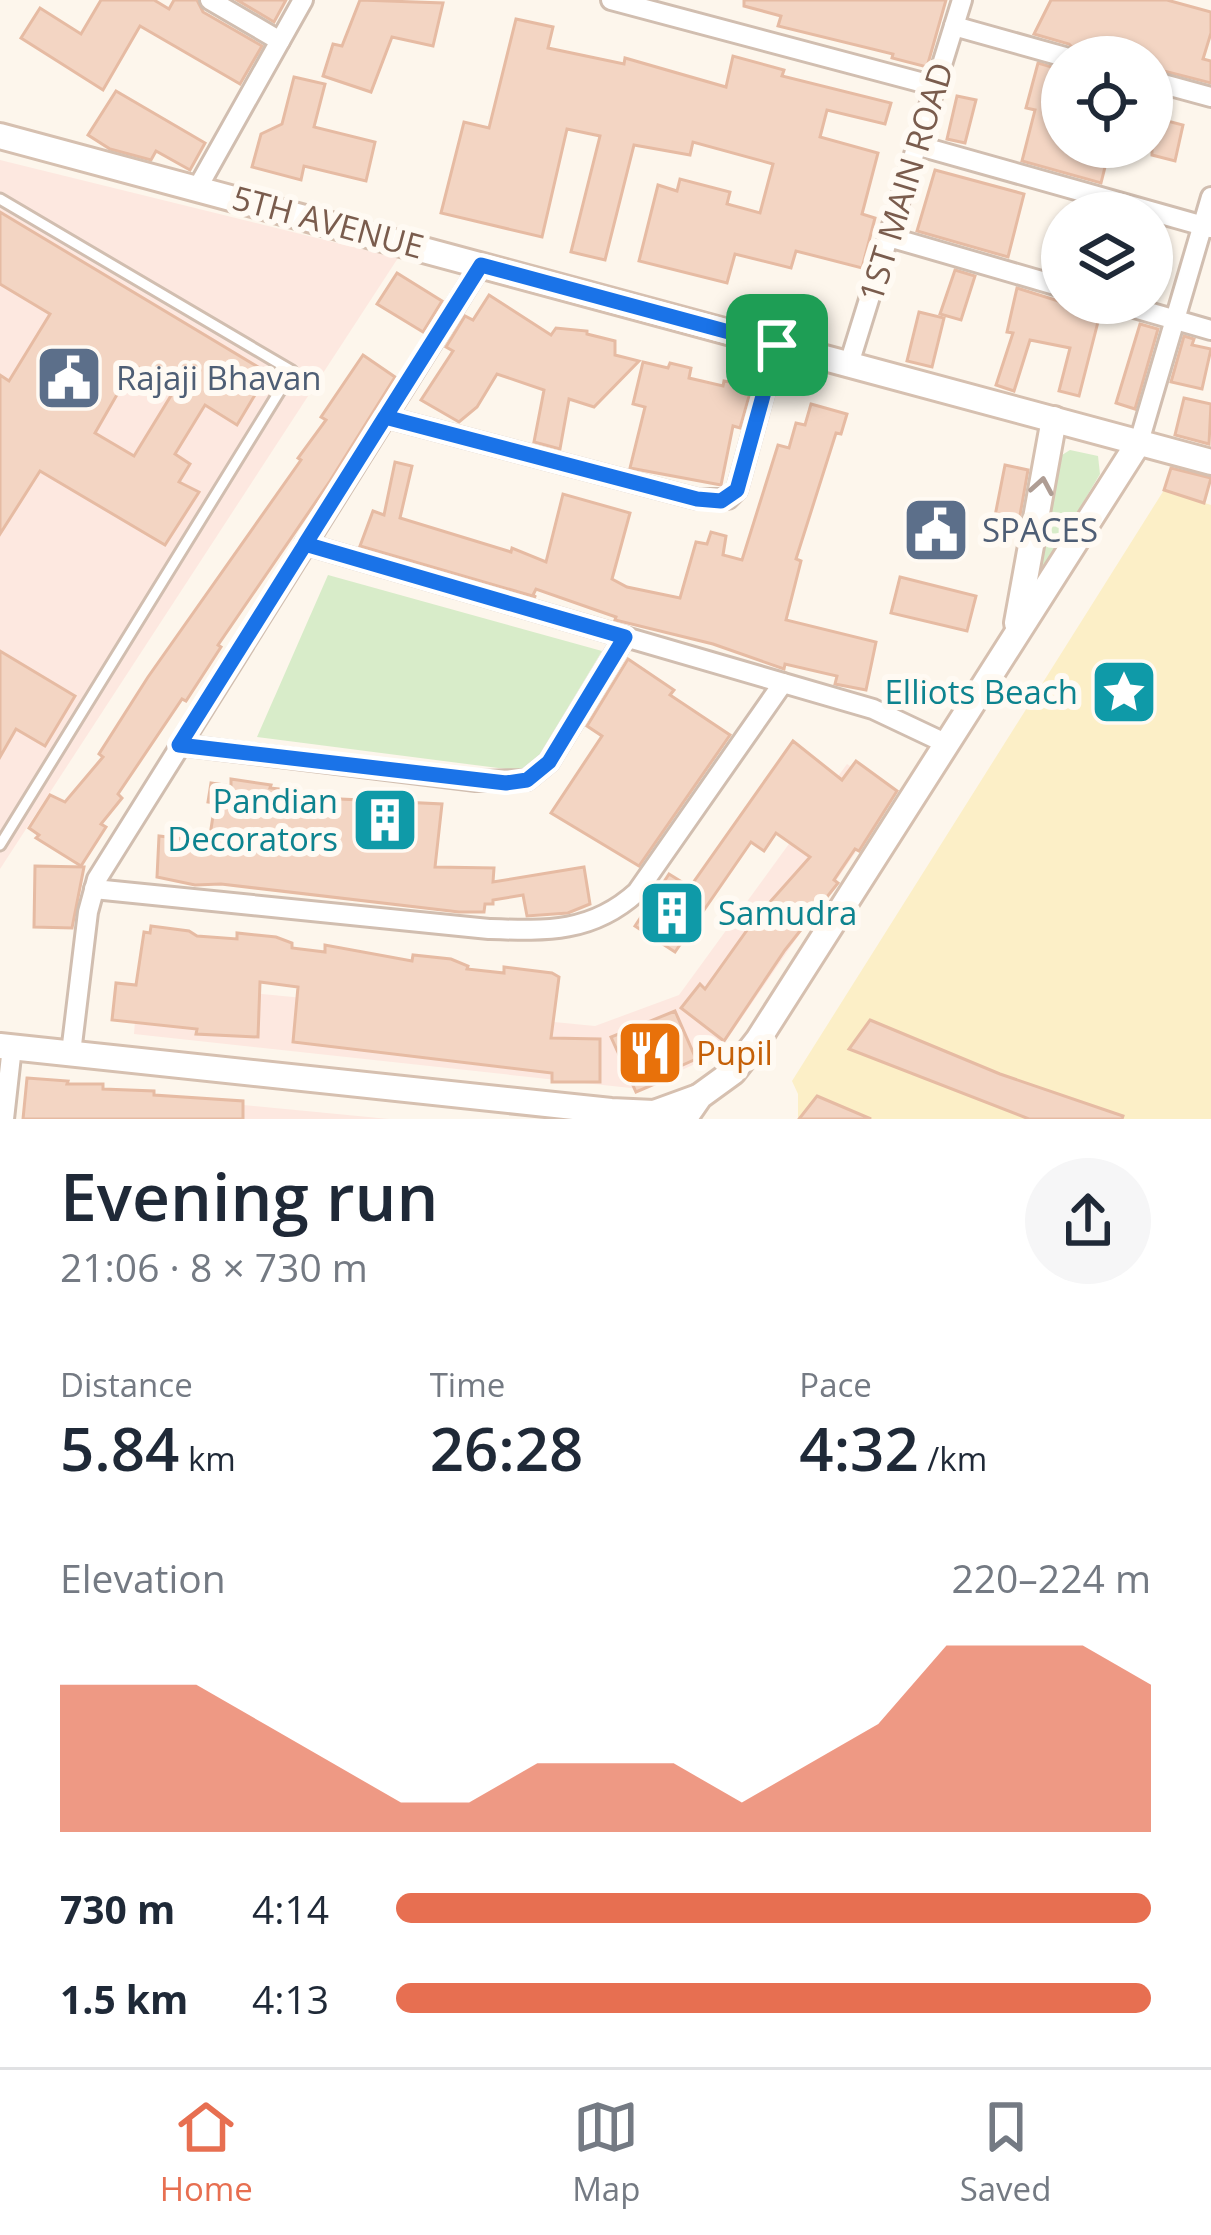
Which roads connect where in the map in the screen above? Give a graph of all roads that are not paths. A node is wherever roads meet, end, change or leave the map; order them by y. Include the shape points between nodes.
1 (210, 0) edge
2 (303, 0) edge
3 (610, 0) edge
4 (962, 0) edge
5 (954, 26) junction
6 (280, 41) junction
7 (1041, 50) edge
8 (935, 86) junction
9 (1173, 87) edge
10 (1211, 98) edge
11 (0, 136) edge
12 (916, 145) junction
13 (198, 187) junction
14 (1211, 197) edge
15 (0, 199) edge
16 (1207, 226) edge
17 (889, 237) junction
18 (481, 265) junction
19 (1041, 281) edge
20 (1173, 319) edge
21 (1176, 320) junction
22 (1211, 330) edge
23 (777, 345) junction
24 (849, 364) junction
25 (385, 417) junction
26 (1054, 418) junction
27 (1139, 442) junction
28 (1211, 462) edge
29 (305, 544) junction
30 (625, 637) junction
31 (1015, 637) junction
32 (783, 683) junction
33 (947, 744) junction
34 (179, 745) junction
35 (0, 845) edge
36 (94, 889) junction
37 (6, 1046) edge
38 (71, 1053) junction
39 (702, 1107) edge
40 (654, 1116) edge
41 (4, 1119) edge
42 (684, 1119) edge

1 - 6 street
2 - 6 street
3 - 8 street
4 - 5 street, 1ST MAIN ROAD
5 - 7 street
5 - 8 street, 1ST MAIN ROAD
6 - 13 street
8 - 12 street, 1ST MAIN ROAD
9 - 10 street
11 - 13 street, 5TH AVENUE
12 - 16 street
12 - 17 street, 1ST MAIN ROAD
13 - 18 street, 5TH AVENUE
14 - 16 street
15 - 35 lane via 292,371
16 - 21 street
17 - 19 street
17 - 24 street, 1ST MAIN ROAD
18 - 23 street, 5TH AVENUE
18 - 25 street
20 - 21 street
21 - 22 street
21 - 27 street
23 - 24 street, 5TH AVENUE
23 - 25 street via 737,490 721,501
24 - 26 street, 5TH AVENUE
25 - 29 street
26 - 27 street, 5TH AVENUE
31 -> 26 street
27 - 28 street, 5TH AVENUE
27 - 31 street
29 - 30 street
29 - 34 street
30 - 32 street
30 - 34 street via 549,762 527,780 476,781
31 - 33 street
32 - 33 street via 899,719
32 - 36 street via 637,892 582,924 475,928
33 - 39 street via 751,1050
34 - 36 street
36 - 38 street
37 - 38 street
37 - 41 street
38 - 40 street
39 - 40 street
39 - 42 street

